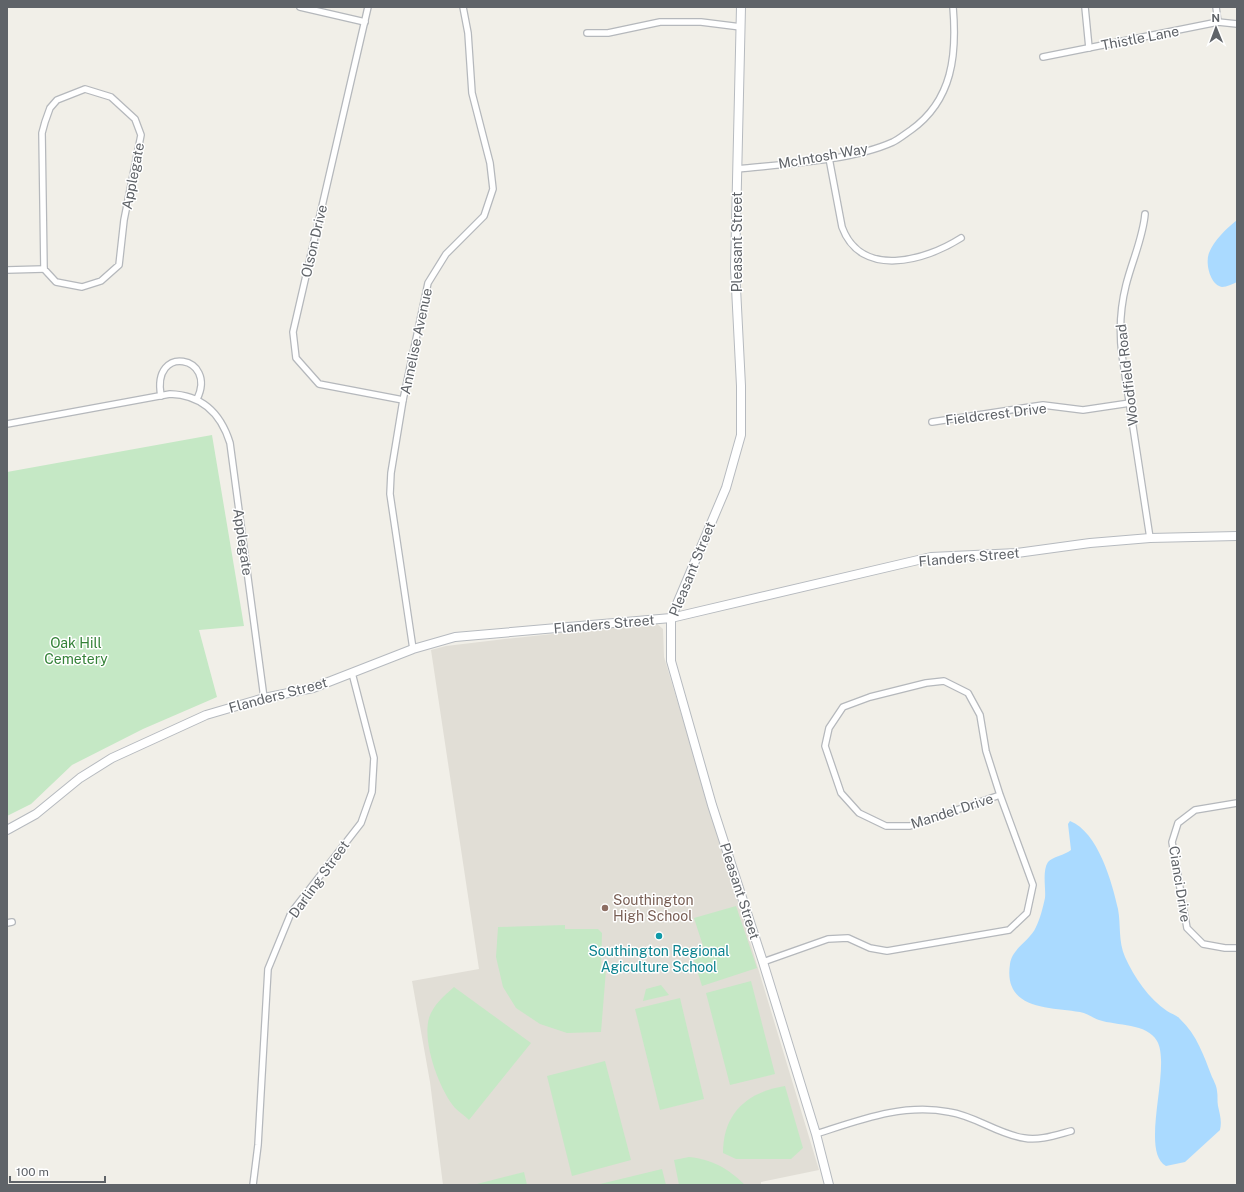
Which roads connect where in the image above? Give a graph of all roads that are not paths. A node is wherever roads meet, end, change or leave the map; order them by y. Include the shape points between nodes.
1 (300, 7) edge
2 (368, 7) edge
3 (463, 7) edge
4 (741, 7) edge
5 (953, 7) edge
6 (1085, 7) edge
7 (1216, 7) edge
8 (365, 22) junction
9 (1218, 22) junction
10 (1237, 24) edge
11 (741, 27) junction
12 (587, 33) dead end
13 (1089, 48) junction
14 (1043, 57) dead end
15 (829, 158) junction
16 (737, 169) junction
17 (1145, 214) dead end
18 (961, 238) dead end
19 (44, 269) junction
20 (7, 270) edge
21 (161, 396) junction
22 (197, 399) junction
23 (403, 400) junction
24 (1130, 403) junction
25 (932, 422) dead end
26 (7, 424) edge
27 (1237, 536) edge
28 (1150, 538) junction
29 (671, 618) junction
30 (413, 649) junction
31 (352, 673) junction
32 (264, 698) junction
33 (1000, 795) junction
34 (1237, 803) edge
35 (7, 830) edge
36 (1237, 948) edge
37 (764, 962) junction
38 (1071, 1131) dead end
39 (816, 1134) junction
40 (253, 1185) edge
41 (829, 1185) edge

1 - 8 street
2 - 8 street, Olson Drive
3 - 23 street, Annelise Avenue via 468,33 472,93 490,163 493,189 484,216 446,254 428,283
4 - 11 street, Pleasant Street
5 - 15 street, McIntosh Way via 956,37 951,72 941,98 921,122 894,142
6 - 13 street
7 - 9 street
8 - 23 street, Olson Drive via 293,332 296,358 319,384
9 - 10 street, Thistle Lane
9 - 13 street, Thistle Lane
11 - 12 street via 701,22 660,22 608,33
11 - 16 street, Pleasant Street
13 - 14 street, Thistle Lane
15 - 16 street, McIntosh Way
15 - 18 street via 842,227 857,252 872,258 906,261 944,249
16 - 29 street, Pleasant Street via 735,268 741,435 726,488
17 - 24 street, Woodfield Road via 1120,315 1122,356
19 - 19 street, Applegate via 42,133 45,122 50,108 57,100 85,89 99,92 111,97 135,119 141,135 124,220 119,265 101,281 82,287 56,282
19 - 20 street
21 - 22 street, Applegate via 179,395
21 - 22 street via 161,372 168,365 183,362 194,367 201,377
21 - 26 street, Applegate
22 - 32 street, Applegate via 216,414 230,443
23 - 30 street, Annelise Avenue via 390,494
24 - 25 street, Fieldcrest Drive via 1083,410 1043,405
24 - 28 street, Woodfield Road
27 - 28 street, Flanders Street
28 - 29 street, Flanders Street via 1017,553 931,557
29 - 30 street, Flanders Street via 456,637
29 - 37 street, Pleasant Street via 672,661 712,804
30 - 31 street, Flanders Street
31 - 32 street, Flanders Street via 313,688
31 - 40 street, Darling Street via 374,758 372,792 361,823 291,913 268,968 258,1144
32 - 35 street, Flanders Street via 206,715 112,758 80,778 36,814
33 - 33 street, Mandel Drive via 986,751 980,715 968,693 944,682 926,683 870,697 843,707 829,728 825,746 841,793 859,813 886,826 910,826
33 - 37 street, Mandel Drive via 1033,885 1026,913 1009,930 887,951 870,948 848,938 828,939
34 - 36 street, Cianci Drive via 1195,810 1178,823 1172,842 1187,928 1203,944
37 - 39 street, Pleasant Street
38 - 39 street via 1053,1136 1025,1138 1007,1134 968,1116 950,1112 896,1110
39 - 41 street, Pleasant Street

